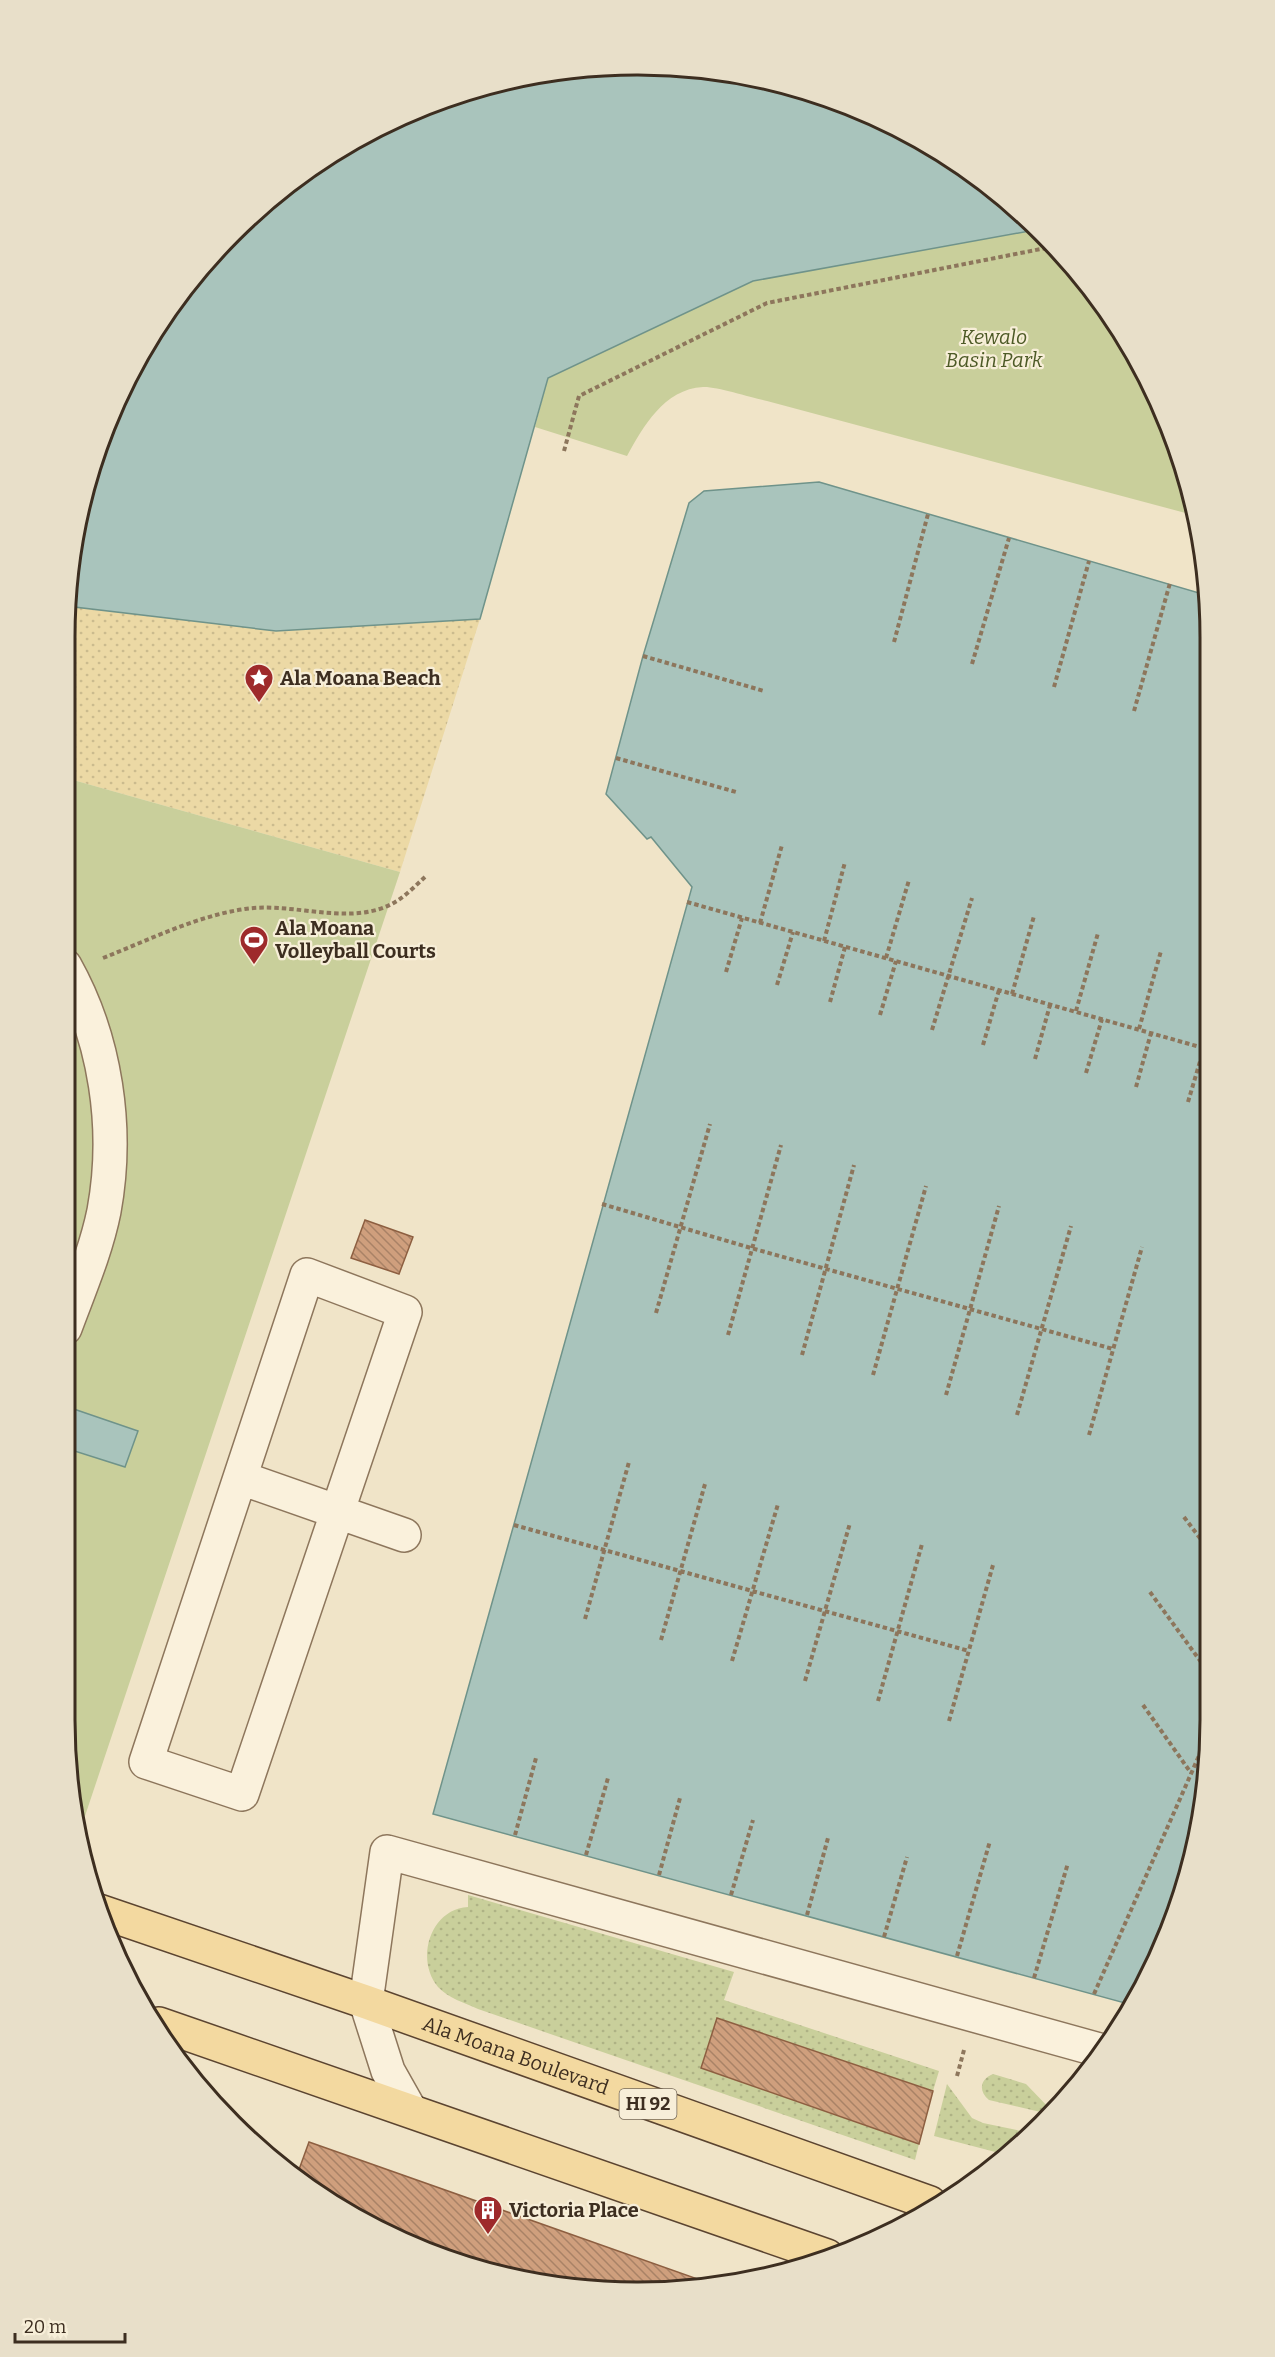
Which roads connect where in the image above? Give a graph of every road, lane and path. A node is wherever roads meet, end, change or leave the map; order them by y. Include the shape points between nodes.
1 (1043, 249) edge
2 (564, 451) dead end
3 (928, 514) dead end
4 (1009, 537) dead end
5 (1089, 561) dead end
6 (1170, 584) dead end
7 (894, 642) dead end
8 (643, 656) dead end
9 (972, 664) dead end
10 (1054, 687) dead end
11 (764, 691) dead end
12 (1134, 711) dead end
13 (616, 758) dead end
14 (736, 792) dead end
15 (782, 845) dead end
16 (845, 862) dead end
17 (425, 877) dead end
18 (909, 880) dead end
19 (972, 898) dead end
20 (687, 902) dead end
21 (1035, 916) dead end
22 (742, 918) junction
23 (760, 923) junction
24 (793, 932) junction
25 (1098, 933) dead end
26 (824, 941) junction
27 (845, 947) junction
28 (1161, 951) dead end
29 (103, 958) dead end
30 (886, 958) junction
31 (896, 961) junction
32 (726, 972) dead end
33 (948, 976) junction
34 (777, 985) dead end
35 (75, 987) edge
36 (999, 990) junction
37 (1012, 994) junction
38 (830, 1002) dead end
39 (1050, 1005) junction
40 (1076, 1011) junction
41 (880, 1015) dead end
42 (1102, 1019) junction
43 (1139, 1029) junction
44 (932, 1030) dead end
45 (1152, 1033) junction
46 (983, 1045) dead end
47 (1200, 1047) edge
48 (1035, 1059) dead end
49 (1200, 1062) edge
50 (1086, 1072) dead end
51 (1136, 1087) dead end
52 (1188, 1102) dead end
53 (710, 1125) dead end
54 (781, 1145) dead end
55 (854, 1165) dead end
56 (926, 1186) dead end
57 (602, 1204) dead end
58 (999, 1206) dead end
59 (1071, 1226) dead end
60 (680, 1227) junction
61 (1142, 1247) dead end
62 (751, 1248) junction
63 (825, 1269) junction
64 (897, 1288) junction
65 (75, 1301) edge
66 (969, 1309) junction
67 (656, 1313) dead end
68 (1041, 1329) junction
69 (728, 1335) dead end
70 (1113, 1349) junction
71 (802, 1355) dead end
72 (873, 1375) dead end
73 (946, 1395) dead end
74 (1017, 1416) dead end
75 (1089, 1435) dead end
76 (629, 1462) dead end
77 (241, 1478) junction
78 (705, 1484) dead end
79 (778, 1504) dead end
80 (336, 1512) junction
81 (1184, 1517) dead end
82 (850, 1523) dead end
83 (514, 1525) dead end
84 (404, 1535) dead end
85 (1200, 1538) edge
86 (922, 1544) dead end
87 (605, 1549) junction
88 (993, 1565) dead end
89 (680, 1569) junction
90 (753, 1590) junction
91 (1150, 1592) dead end
92 (825, 1611) junction
93 (585, 1619) dead end
94 (897, 1631) junction
95 (661, 1640) dead end
96 (969, 1651) junction
97 (732, 1661) dead end
98 (1200, 1661) edge
99 (805, 1681) dead end
100 (878, 1701) dead end
101 (1143, 1706) dead end
102 (949, 1721) dead end
103 (1199, 1757) edge
104 (536, 1758) dead end
105 (1192, 1773) junction
106 (608, 1778) dead end
107 (680, 1798) dead end
108 (753, 1820) dead end
109 (515, 1835) dead end
110 (828, 1838) dead end
111 (990, 1841) dead end
112 (586, 1855) dead end
113 (907, 1857) dead end
114 (1068, 1863) dead end
115 (659, 1875) dead end
116 (731, 1895) dead end
117 (111, 1915) edge
118 (807, 1915) dead end
119 (884, 1937) dead end
120 (957, 1956) dead end
121 (1034, 1978) dead end
122 (1094, 1994) dead end
123 (366, 2002) junction
124 (166, 2027) edge
125 (1094, 2048) edge
126 (964, 2050) dead end
127 (957, 2076) dead end
128 (410, 2110) junction
129 (927, 2202) edge
130 (817, 2252) edge

1 - 2 path via 767,303 579,396
3 - 7 path
4 - 9 path
5 - 10 path
6 - 12 path
8 - 11 path
13 - 14 path
15 - 23 path
16 - 26 path
17 - 29 path via 395,902 369,912 266,906 243,909 199,921
18 - 30 path
19 - 33 path
20 - 22 path
21 - 37 path
22 - 23 path
22 - 32 path
23 - 24 path
24 - 26 path
24 - 34 path
25 - 40 path
26 - 27 path
27 - 30 path
27 - 38 path
28 - 43 path
30 - 31 path
31 - 33 path
31 - 41 path
33 - 36 path
33 - 44 path
35 - 65 lane via 97,1046 110,1129 104,1211
36 - 37 path
36 - 46 path
37 - 39 path
39 - 40 path
39 - 48 path
40 - 42 path
42 - 43 path
42 - 50 path
43 - 45 path
45 - 47 path
45 - 51 path
49 - 52 path
53 - 60 path
54 - 62 path
55 - 63 path
56 - 64 path
57 - 60 path
58 - 66 path
59 - 68 path
60 - 62 path
60 - 67 path
61 - 70 path
62 - 63 path
62 - 69 path
63 - 64 path
63 - 71 path
64 - 66 path
64 - 72 path
66 - 68 path
66 - 73 path
68 - 70 path
68 - 74 path
70 - 75 path
76 - 87 path
77 - 80 lane
77 - 80 lane via 307,1275 405,1312
77 - 80 lane via 146,1762 242,1794
78 - 89 path
79 - 90 path
80 - 84 lane
81 - 85 path
82 - 92 path
83 - 87 path
86 - 94 path
87 - 89 path
87 - 93 path
88 - 96 path
89 - 90 path
89 - 95 path
90 - 92 path
90 - 97 path
91 - 98 path
92 - 94 path
92 - 99 path
94 - 96 path
94 - 100 path
96 - 102 path
101 - 105 path
103 - 105 path
104 - 109 path
105 - 122 path
106 - 112 path
107 - 115 path
108 - 116 path
110 - 118 path
111 - 120 path
113 - 119 path
114 - 121 path
117 - 123 main road, Ala Moana Boulevard / HI 92
123 - 125 lane via 387,1851
123 - 128 lane via 388,2071
123 - 129 main road, Ala Moana Boulevard / HI 92
124 - 128 main road
126 - 127 path
128 - 130 main road

